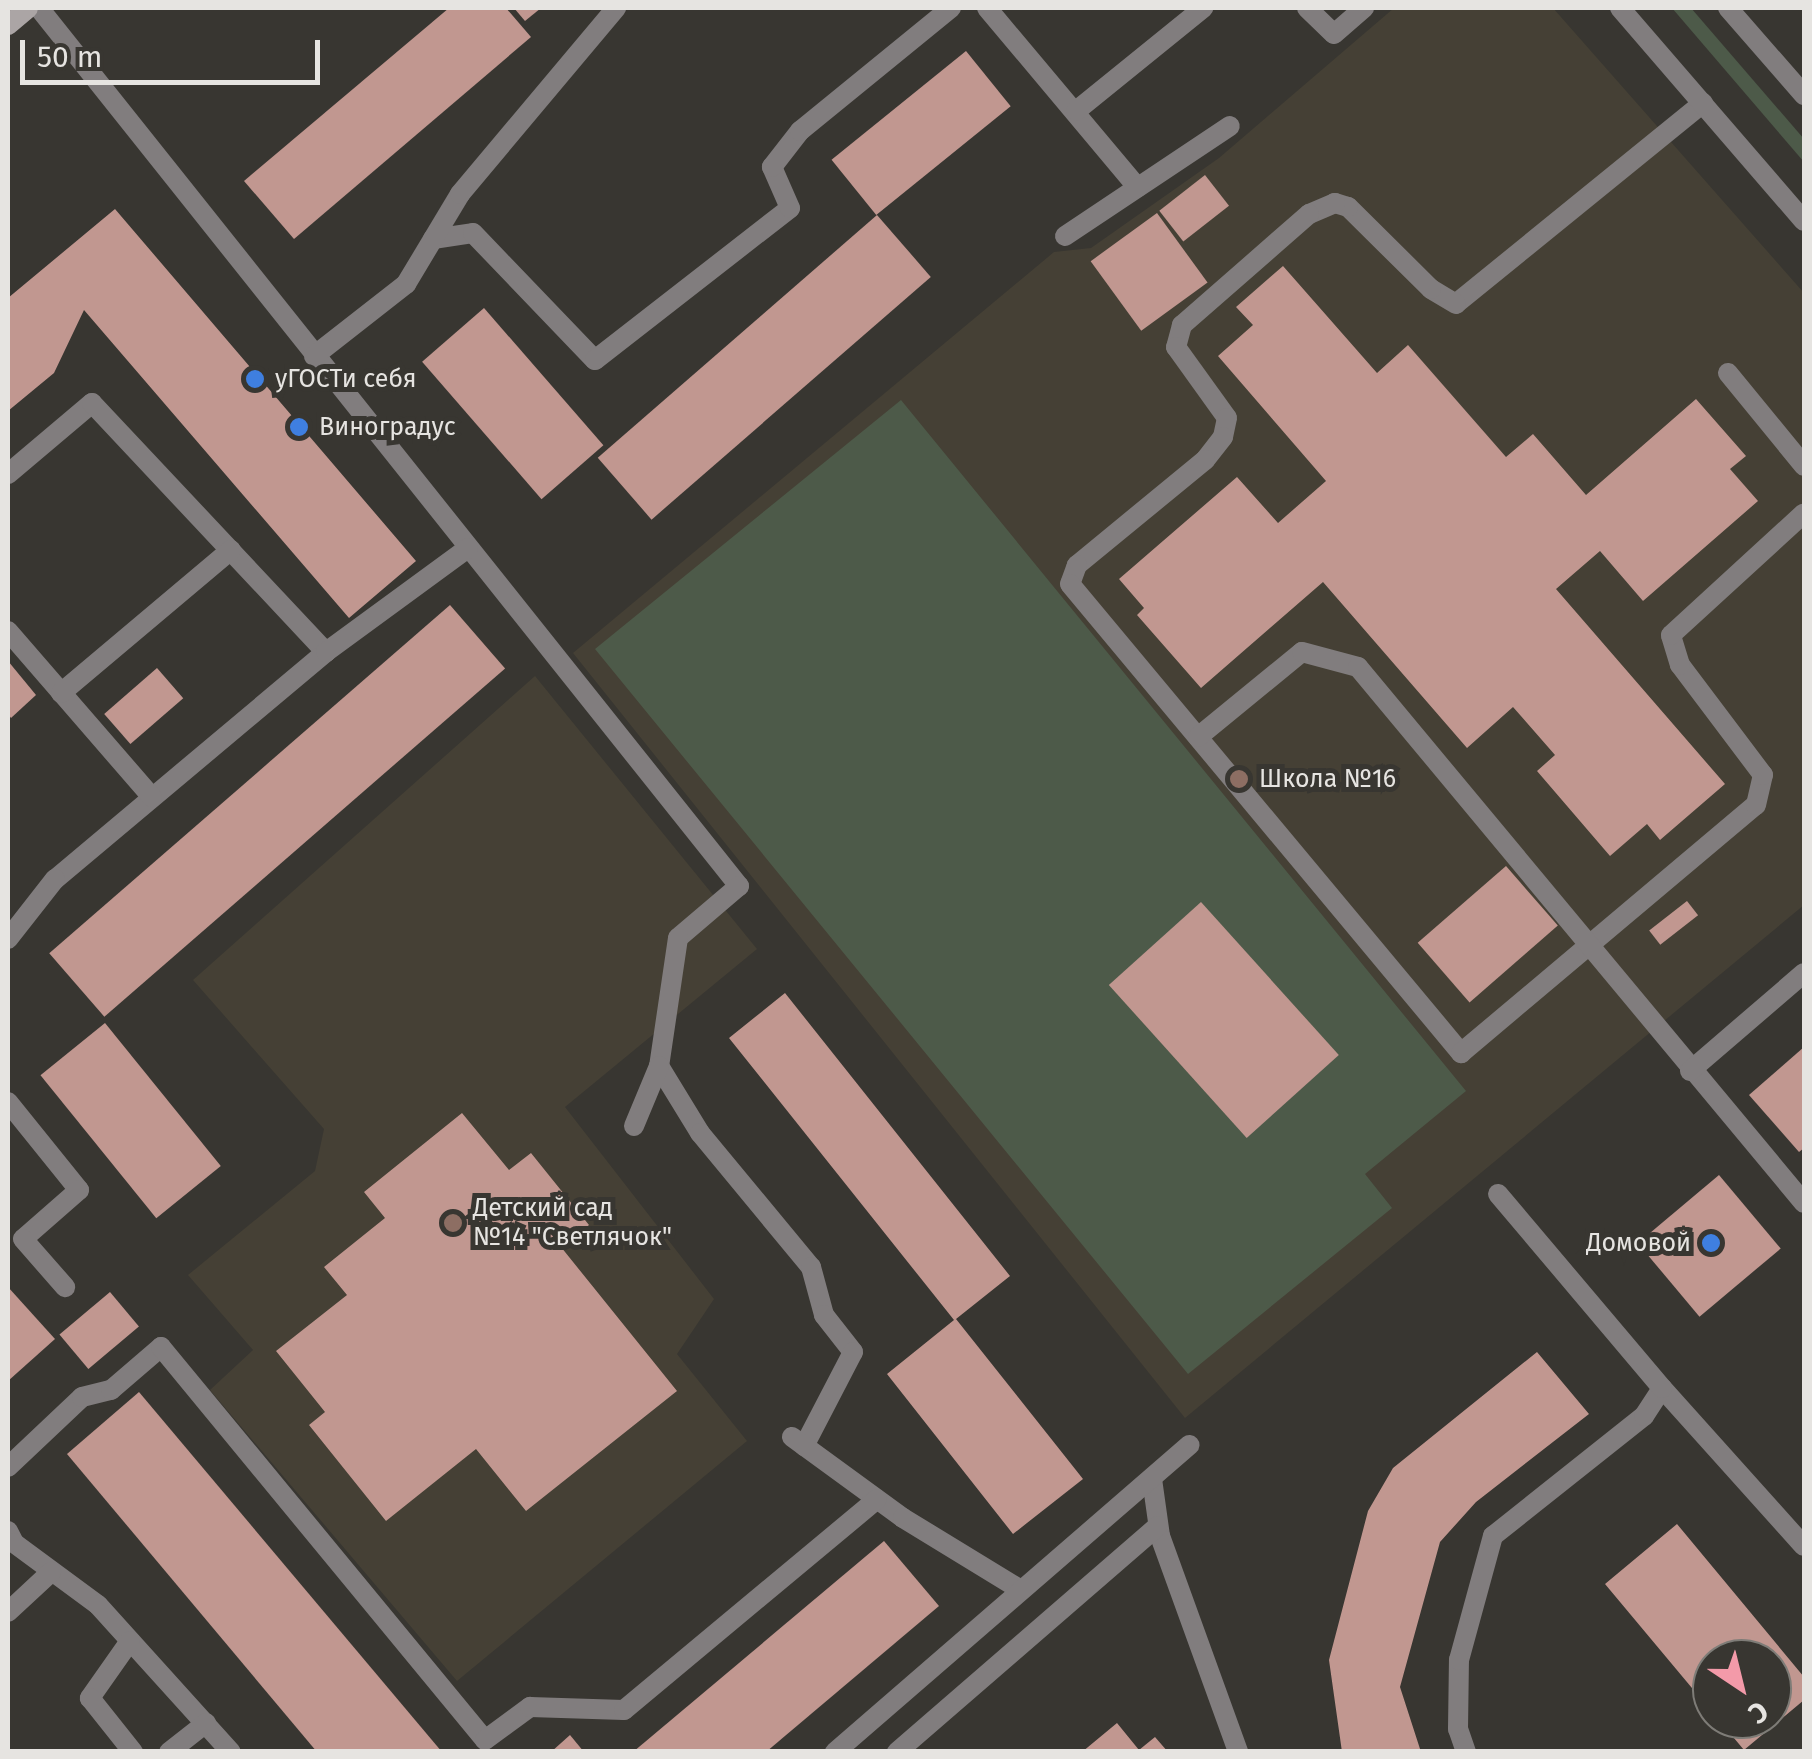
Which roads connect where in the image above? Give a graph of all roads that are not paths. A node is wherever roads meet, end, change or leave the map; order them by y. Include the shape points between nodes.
1 (28, 8) edge
2 (38, 8) edge
3 (616, 8) edge
4 (952, 8) edge
5 (987, 8) edge
6 (1203, 8) edge
7 (1306, 8) edge
8 (1364, 8) edge
9 (1620, 8) edge
10 (1728, 8) edge
11 (8, 25) edge
12 (1804, 95) edge
13 (1703, 103) junction
14 (1076, 112) junction
15 (1230, 126) dead end
16 (1138, 187) junction
17 (1804, 220) edge
18 (1065, 236) dead end
19 (433, 239) junction
20 (314, 356) junction
21 (1728, 373) dead end
22 (1804, 466) edge
23 (8, 474) edge
24 (1804, 513) edge
25 (468, 548) junction
26 (231, 550) junction
27 (8, 631) edge
28 (326, 652) junction
29 (62, 693) junction
30 (1198, 737) junction
31 (152, 797) junction
32 (8, 939) edge
33 (1595, 944) junction
34 (1804, 972) edge
35 (659, 1066) junction
36 (1690, 1071) junction
37 (8, 1102) edge
38 (634, 1126) dead end
39 (1498, 1194) dead end
40 (1804, 1203) edge
41 (65, 1287) dead end
42 (1662, 1388) junction
43 (1190, 1445) dead end
44 (8, 1467) edge
45 (1152, 1479) junction
46 (877, 1499) junction
47 (1158, 1526) junction
48 (8, 1530) edge
49 (1804, 1546) edge
50 (51, 1572) junction
51 (1021, 1590) junction
52 (8, 1612) edge
53 (130, 1641) junction
54 (206, 1723) junction
55 (132, 1752) edge
56 (170, 1752) edge
57 (230, 1752) edge
58 (835, 1752) edge
59 (897, 1752) edge
60 (1238, 1752) edge
61 (1466, 1752) edge

1 - 11 main road
2 - 20 street
3 - 19 street via 460,194
4 - 19 street via 800,131 772,167 790,208 595,360 473,233
5 - 14 street
6 - 14 street
7 - 8 street via 1334,34
9 - 13 street
10 - 12 street
13 - 17 street
13 - 30 street via 1456,304 1431,290 1366,219 1334,203 1309,214 1182,325 1176,348 1227,418 1223,437 1205,460 1078,565 1070,584
14 - 16 street
15 - 16 street
16 - 18 street
19 - 20 street via 406,284
20 - 25 street
21 - 22 street
23 - 26 street via 92,403
24 - 33 street via 1671,635 1680,665 1763,775 1756,805
25 - 28 street
25 - 35 street via 740,886 678,938
26 - 28 street
26 - 29 street
27 - 29 street
28 - 31 street
29 - 31 street
30 - 33 street via 1302,652 1358,666
30 - 33 street via 1461,1053
31 - 32 street via 55,879
33 - 36 street
34 - 36 street
35 - 38 street
35 - 46 street via 709,1145 811,1266 824,1315 854,1352 798,1442
36 - 40 street
37 - 41 street via 78,1190 23,1239
39 - 42 street
42 - 49 street
42 - 61 street via 1644,1416 1493,1536 1459,1660 1458,1729
43 - 45 street
44 - 46 street via 82,1398 111,1390 161,1347 485,1740 530,1707 624,1710
45 - 47 street
45 - 51 street
46 - 51 street
47 - 59 street
47 - 60 street
48 - 50 street
50 - 52 street
50 - 53 street via 98,1605
51 - 58 street
53 - 54 street
53 - 55 street via 90,1698
54 - 56 street
54 - 57 street

